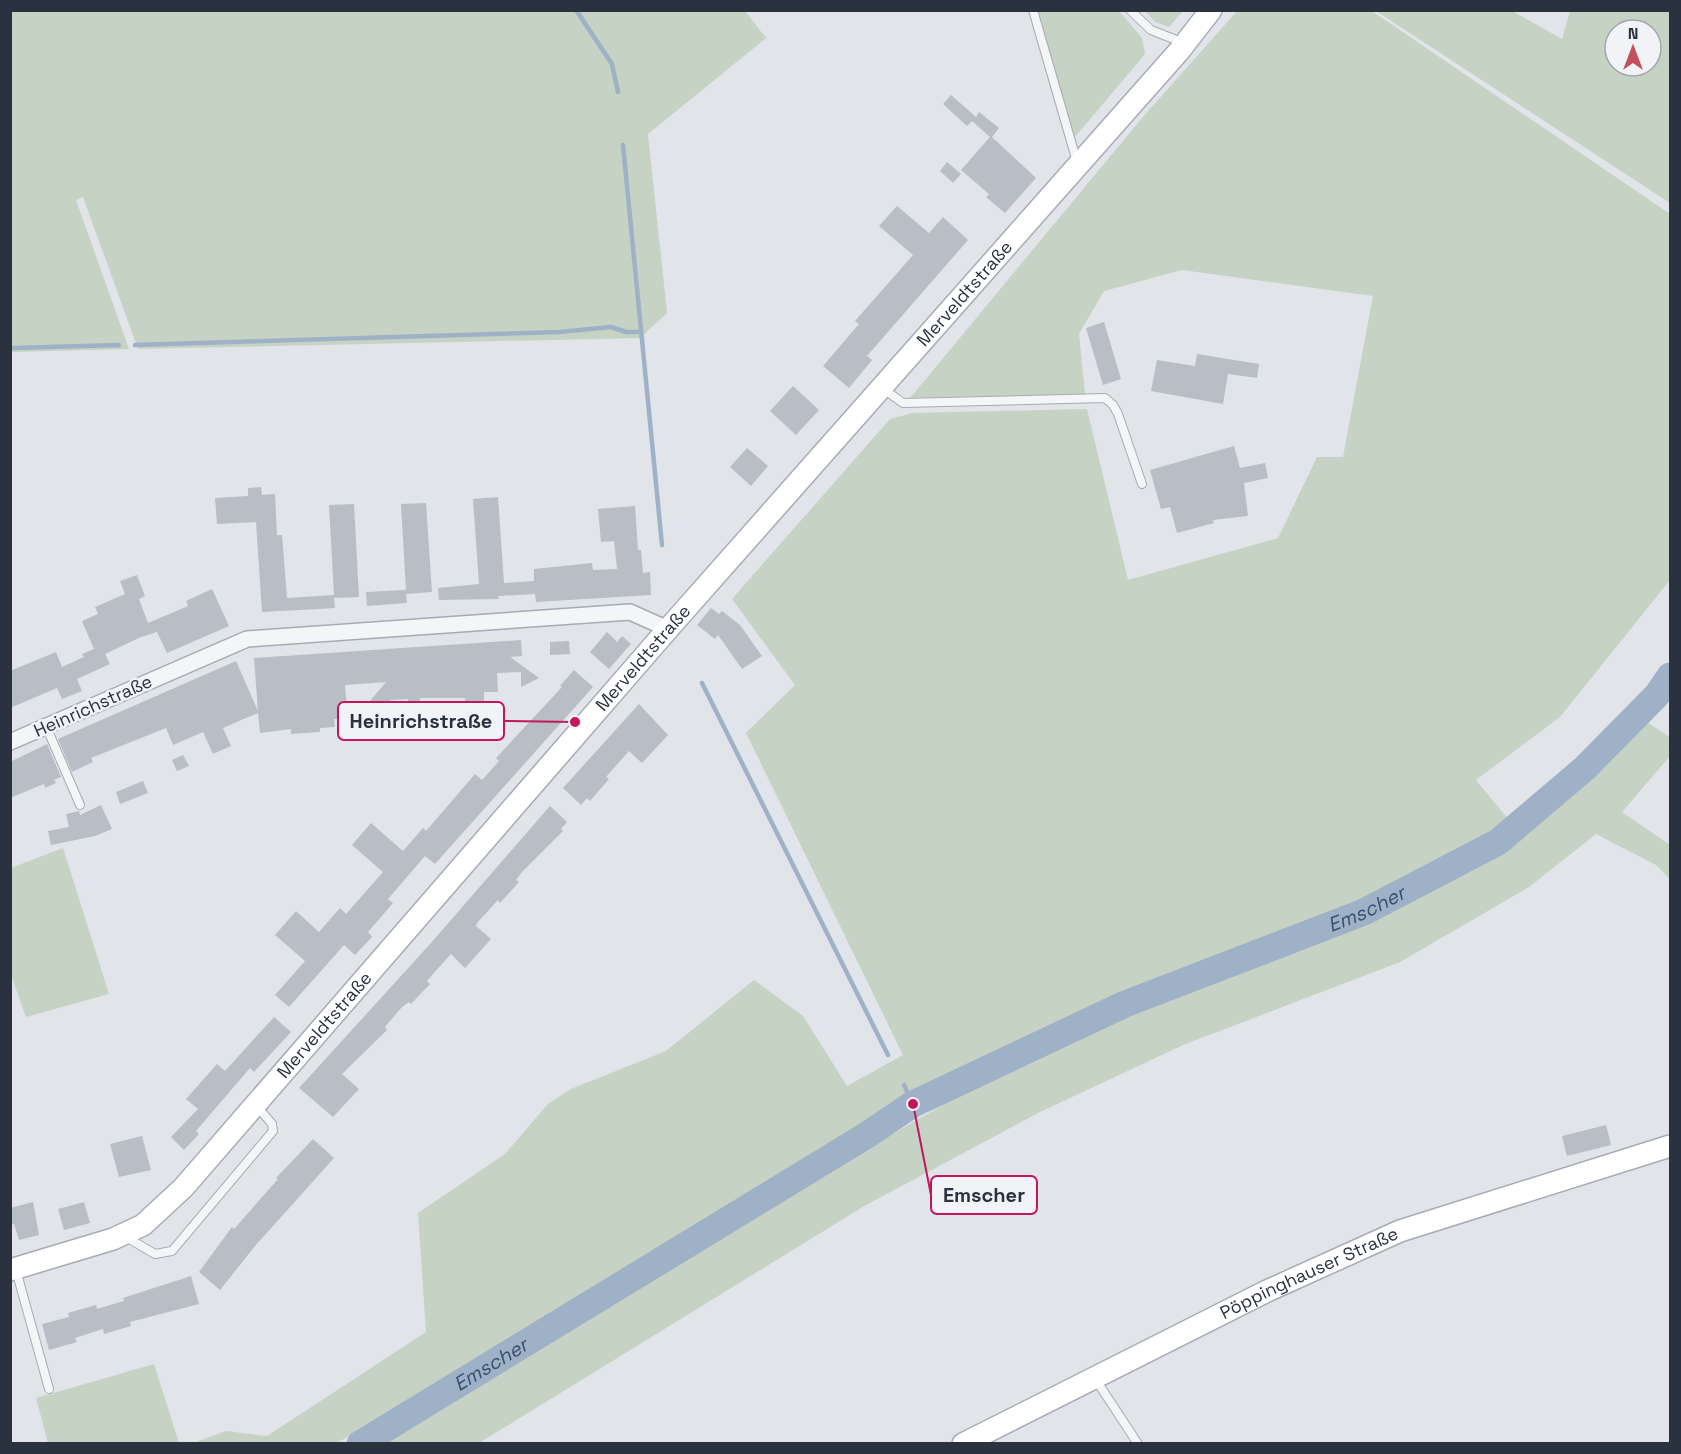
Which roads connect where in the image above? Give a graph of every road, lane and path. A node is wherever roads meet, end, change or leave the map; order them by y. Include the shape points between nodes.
1 (1033, 10) edge
2 (1130, 10) edge
3 (1211, 10) edge
4 (1185, 44) junction
5 (1077, 164) junction
6 (881, 387) junction
7 (1142, 484) dead end
8 (668, 629) junction
9 (46, 726) junction
10 (10, 742) edge
11 (80, 805) dead end
12 (256, 1104) junction
13 (1671, 1146) edge
14 (122, 1235) junction
15 (13, 1270) edge
16 (1095, 1378) junction
17 (49, 1389) dead end
18 (963, 1443) edge
19 (1138, 1443) edge

1 - 5 lane
2 - 4 lane via 1150,30
3 - 4 main road, Merveldtstraße
4 - 5 main road, Merveldtstraße
5 - 6 main road, Merveldtstraße
6 - 7 lane via 903,403 1105,398 1118,414
6 - 8 main road, Merveldtstraße
8 - 9 street, Heinrichstraße via 630,612 247,639
8 - 12 main road, Merveldtstraße
9 - 10 street, Heinrichstraße
9 - 11 lane
12 - 14 main road, Merveldtstraße via 183,1188 143,1225
12 - 14 lane via 273,1131 172,1251 155,1254
13 - 16 main road, Pöppinghauser Straße via 1400,1231
14 - 15 main road, Merveldtstraße
15 - 17 lane
16 - 18 main road, Pöppinghauser Straße
16 - 19 lane

